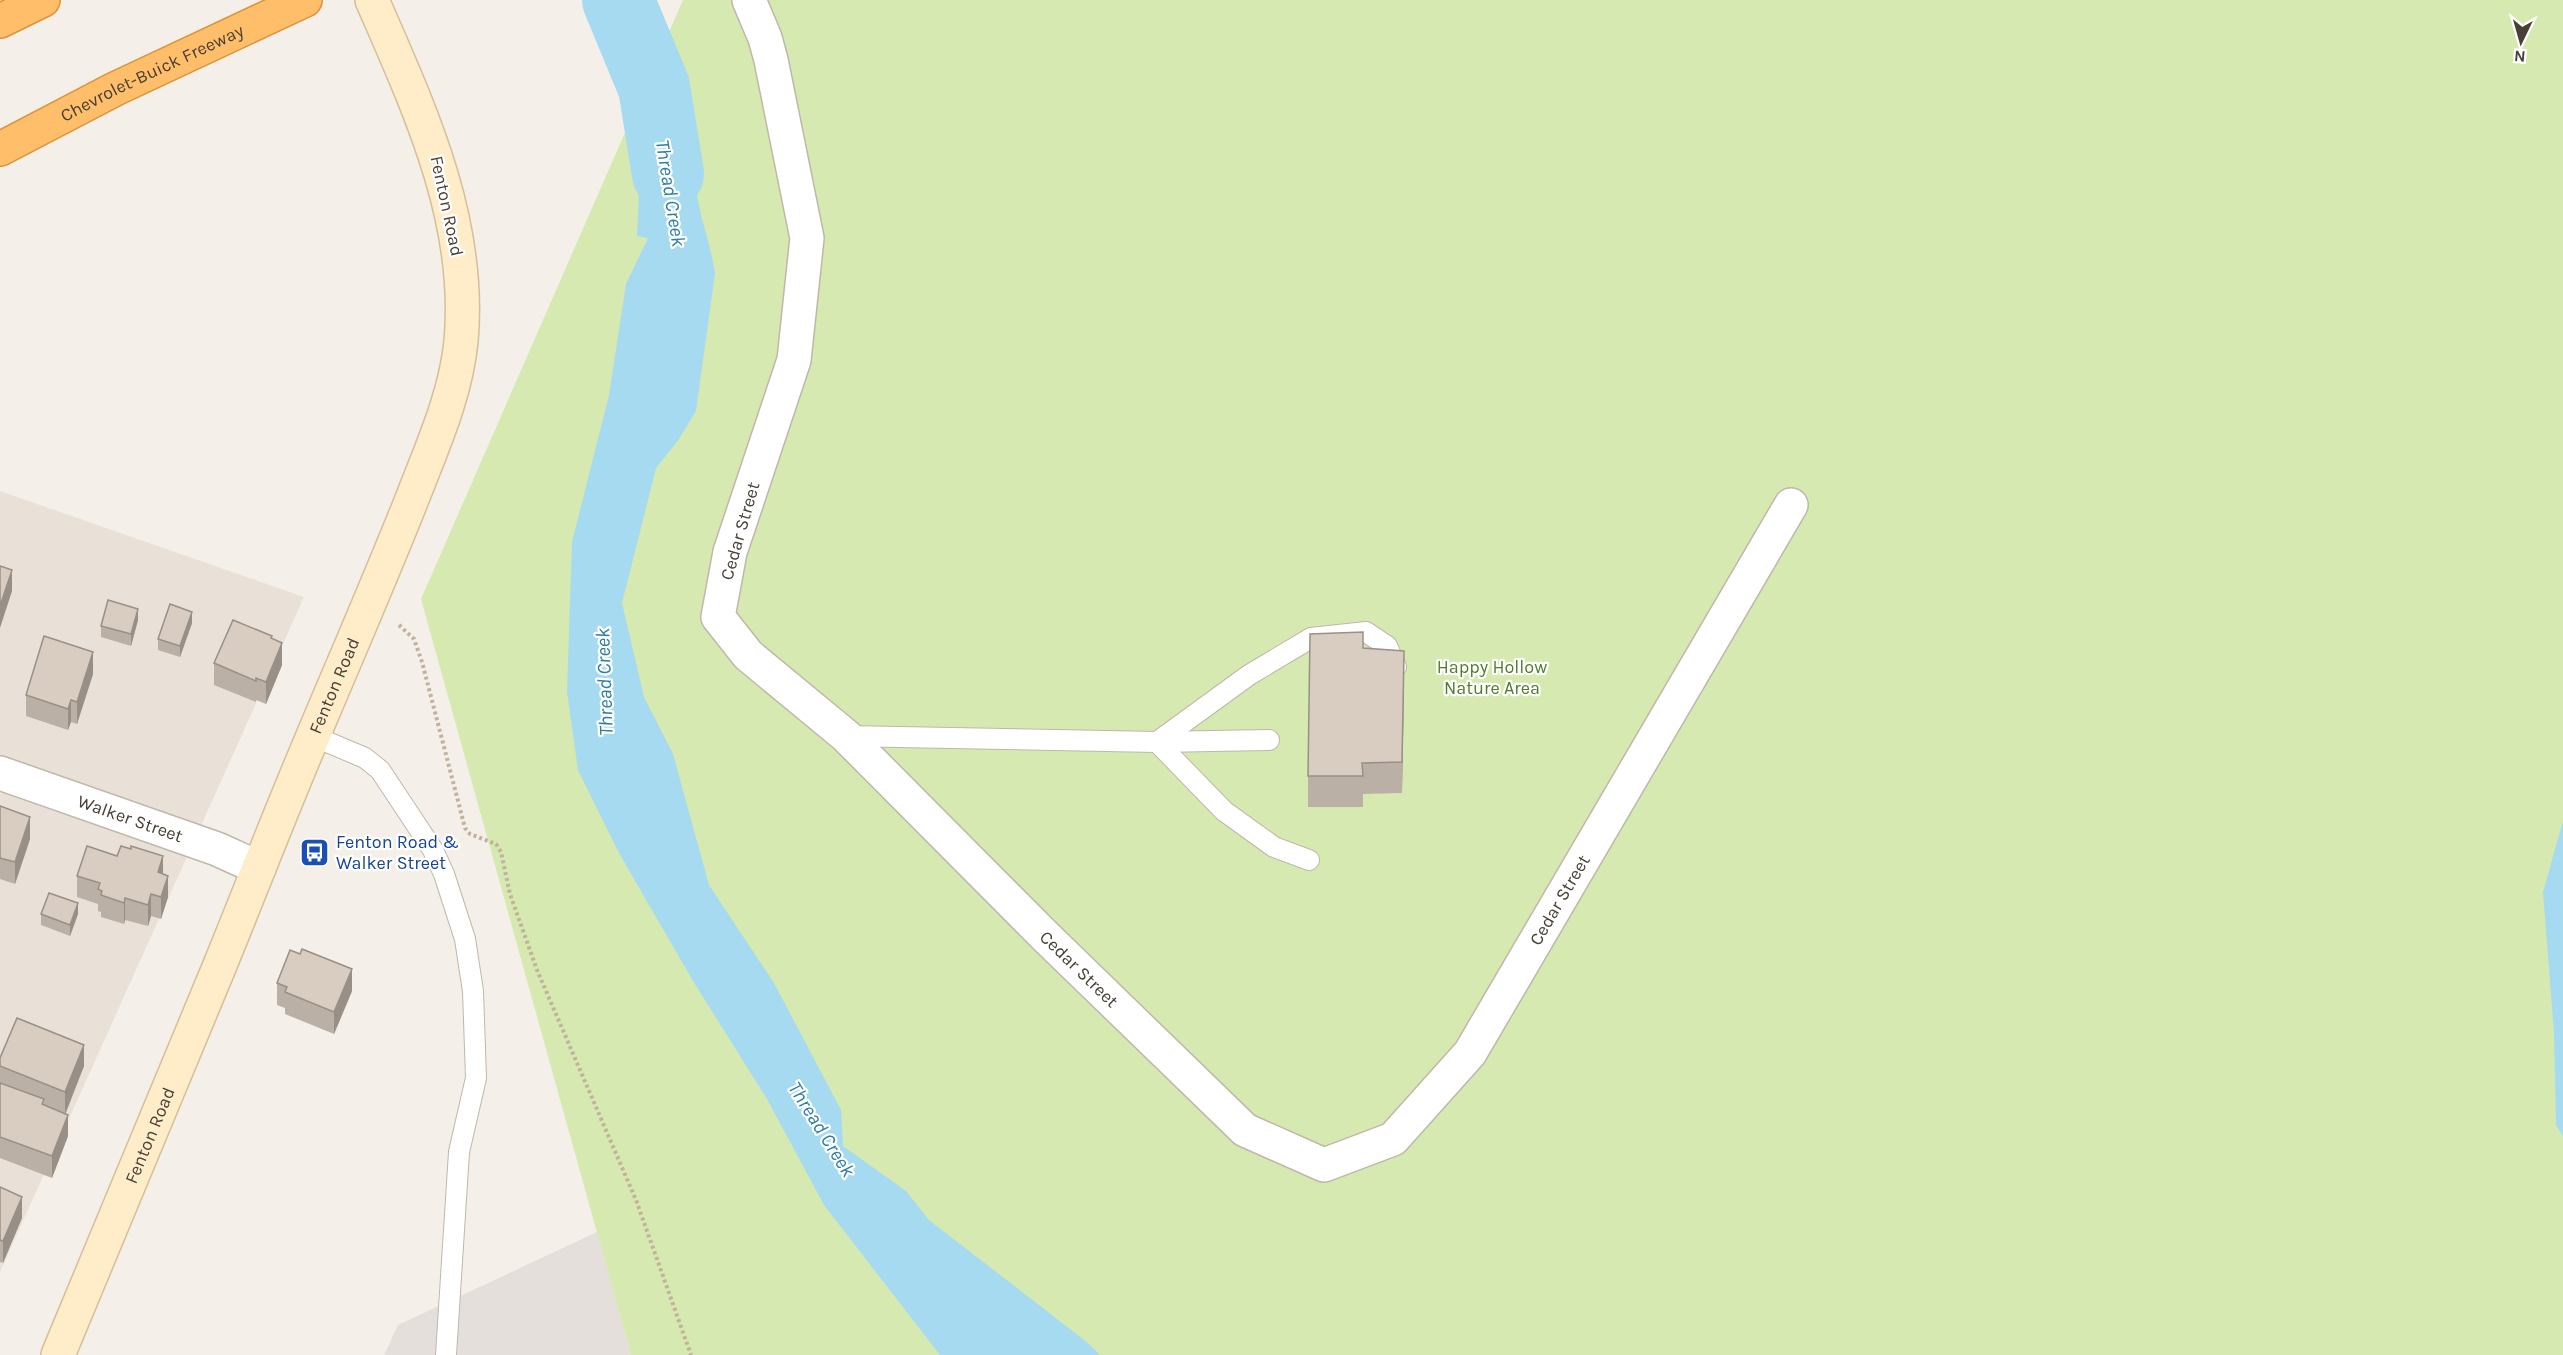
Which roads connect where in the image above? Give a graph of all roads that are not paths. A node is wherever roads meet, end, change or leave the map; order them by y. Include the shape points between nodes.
1 (43, 0) edge
2 (305, 0) edge
3 (372, 0) edge
4 (749, 0) edge
5 (0, 21) edge
6 (0, 149) edge
7 (1791, 505) dead end
8 (1396, 667) edge
9 (313, 735) junction
10 (846, 736) junction
11 (1269, 740) dead end
12 (1157, 742) junction
13 (0, 773) edge
14 (1309, 860) dead end
15 (259, 868) junction
16 (58, 1355) edge
17 (446, 1355) edge

1 - 5 highway
2 - 6 highway, Chevrolet-Buick Freeway via 201,47
3 - 9 street, Fenton Road via 420,111 446,186 458,256 461,341 451,393 370,604
4 - 10 street, Cedar Street via 771,60 807,238 794,360 730,552 718,617 748,655
7 - 10 street, Cedar Street via 1470,1053 1393,1139 1324,1165 1245,1130
8 - 12 lane via 1387,646 1366,632 1311,638 1249,675
9 - 15 street, Fenton Road
9 - 17 lane via 365,758 380,770 433,850 465,939 474,991 476,1078 459,1152
10 - 12 lane
11 - 12 lane
12 - 14 lane via 1224,810 1274,847
13 - 15 street, Walker Street via 217,849
15 - 16 street, Fenton Road

